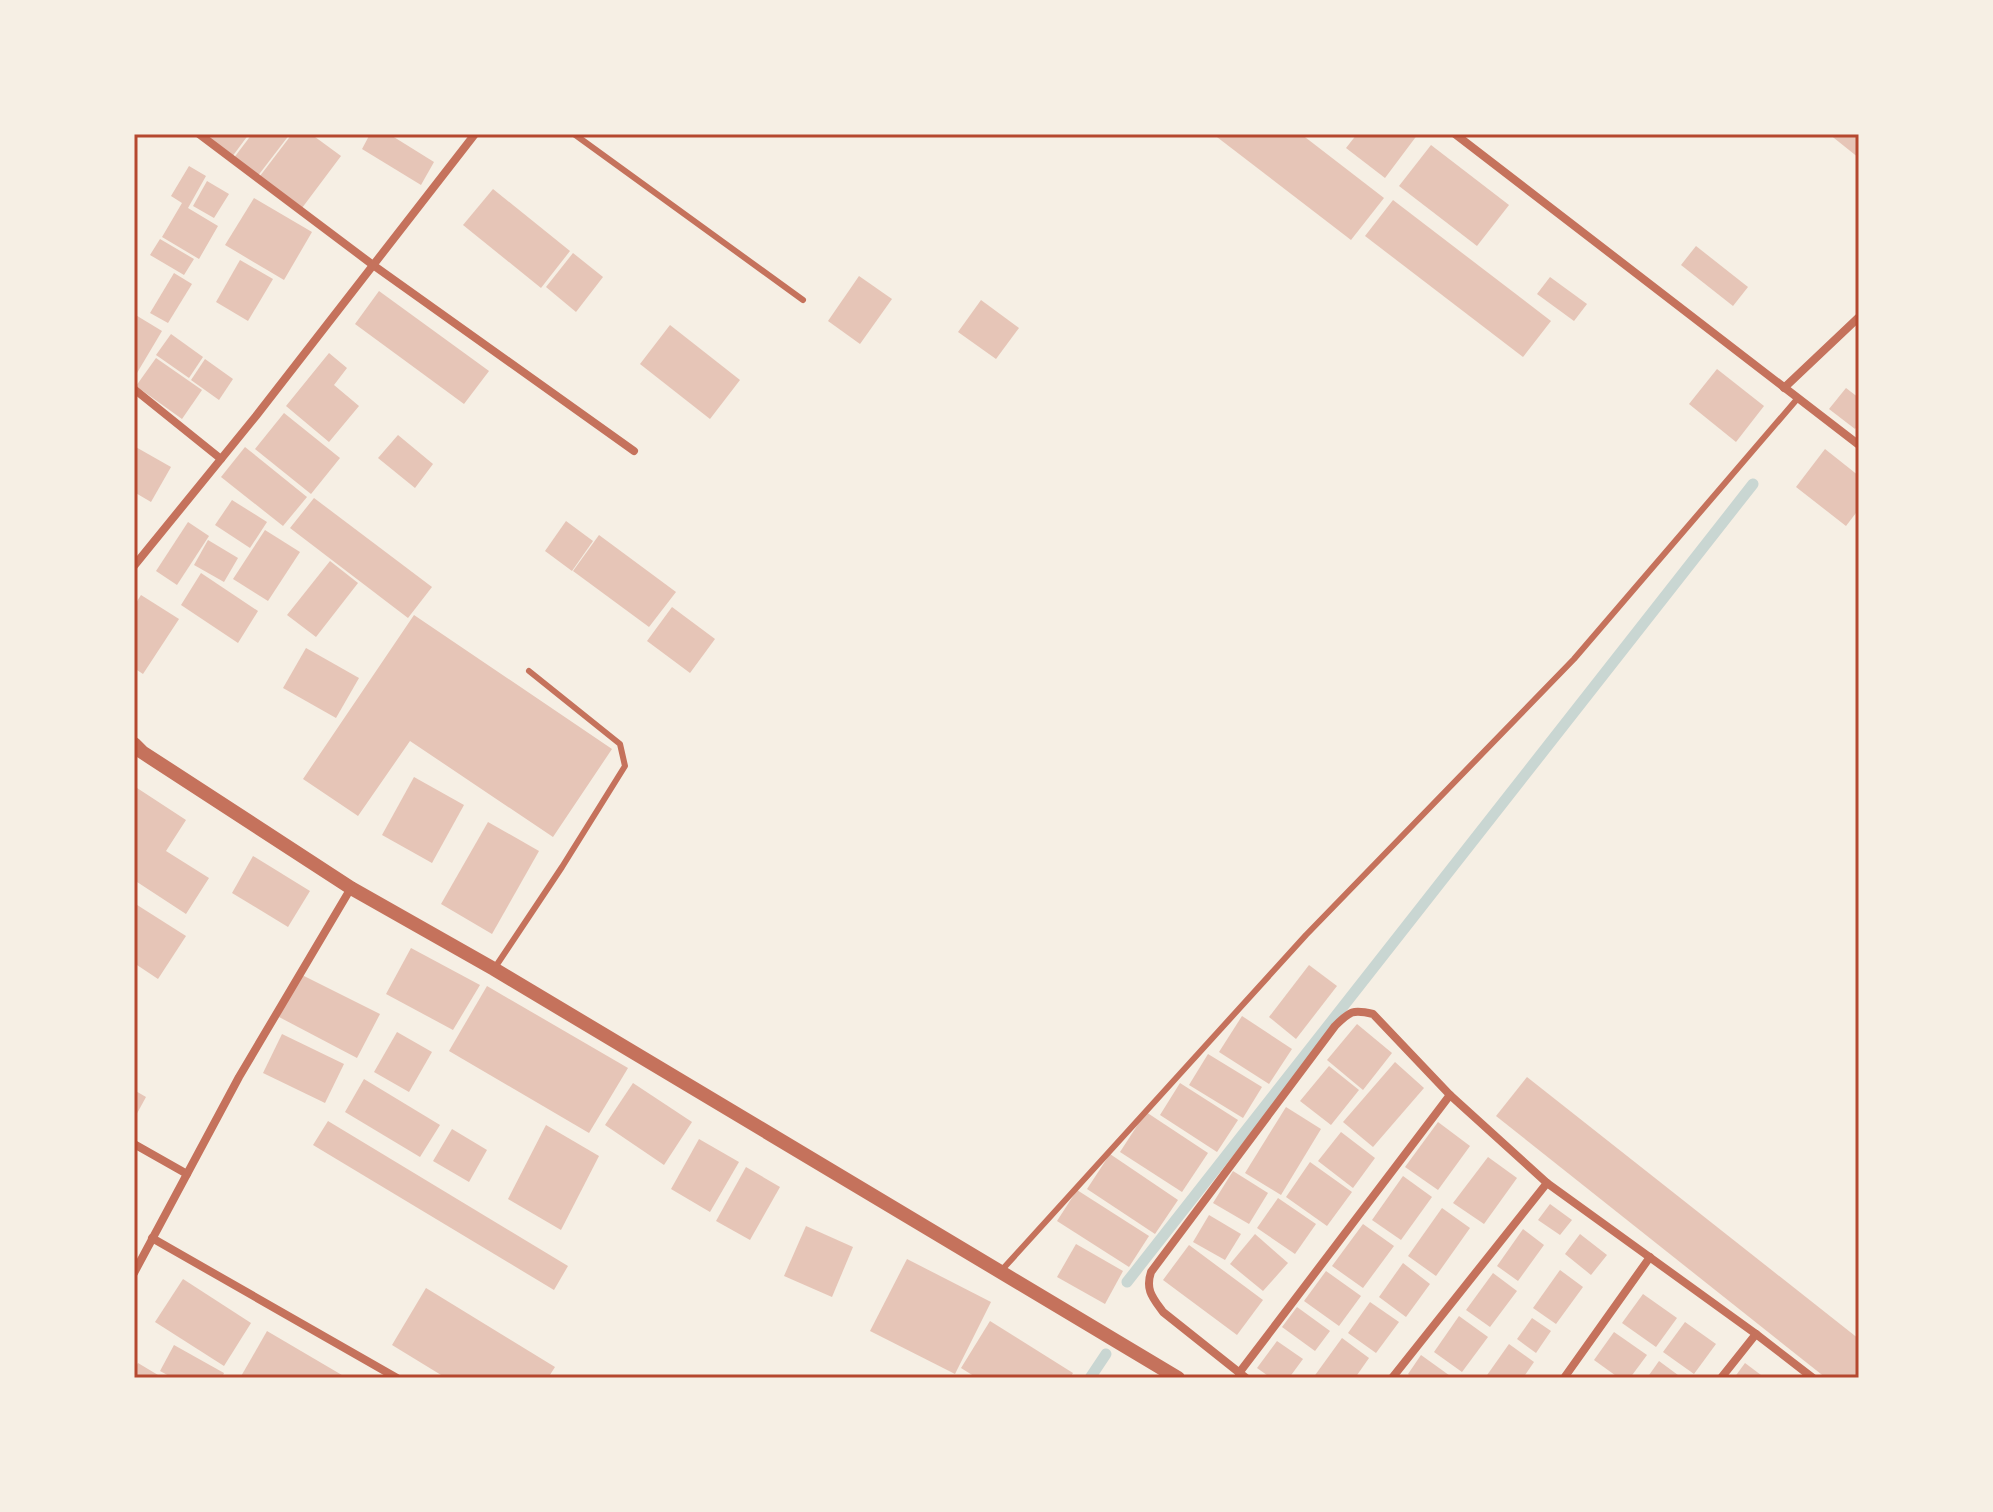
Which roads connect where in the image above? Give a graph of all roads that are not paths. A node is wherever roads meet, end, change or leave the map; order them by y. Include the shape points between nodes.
1 (199, 134) edge
2 (475, 134) edge
3 (574, 134) edge
4 (1455, 134) edge
5 (373, 265) junction
6 (803, 300) dead end
7 (1859, 317) edge
8 (1784, 388) junction
9 (134, 389) edge
10 (1798, 398) junction
11 (1859, 445) edge
12 (634, 451) dead end
13 (221, 459) junction
14 (134, 566) edge
15 (529, 671) dead end
16 (134, 744) edge
17 (351, 888) junction
18 (494, 969) junction
19 (1450, 1095) junction
20 (134, 1144) edge
21 (187, 1174) junction
22 (1547, 1183) junction
23 (152, 1238) junction
24 (1650, 1257) junction
25 (1000, 1272) junction
26 (134, 1273) edge
27 (1756, 1334) junction
28 (1242, 1376) edge
29 (397, 1378) edge
30 (1178, 1378) edge
31 (1392, 1378) edge
32 (1564, 1378) edge
33 (1721, 1378) edge
34 (1813, 1378) edge

1 - 5 street
2 - 5 street
3 - 6 lane
4 - 8 street
5 - 12 street
5 - 13 street
7 - 8 street
8 - 10 street
9 - 13 street
10 - 11 street
10 - 25 lane via 1574,659 1306,935
13 - 14 street
15 - 18 lane via 620,744 625,766
16 - 17 street
17 - 18 street
17 - 21 street
18 - 25 street
19 - 22 street
19 - 28 street
19 - 28 street via 1373,1014 1347,1014 1151,1272 1148,1283 1163,1312
20 - 21 street
21 - 23 street
22 - 24 street
22 - 31 street
23 - 26 street
23 - 29 street
24 - 27 street
24 - 32 street
25 - 30 street
27 - 33 street
27 - 34 street

